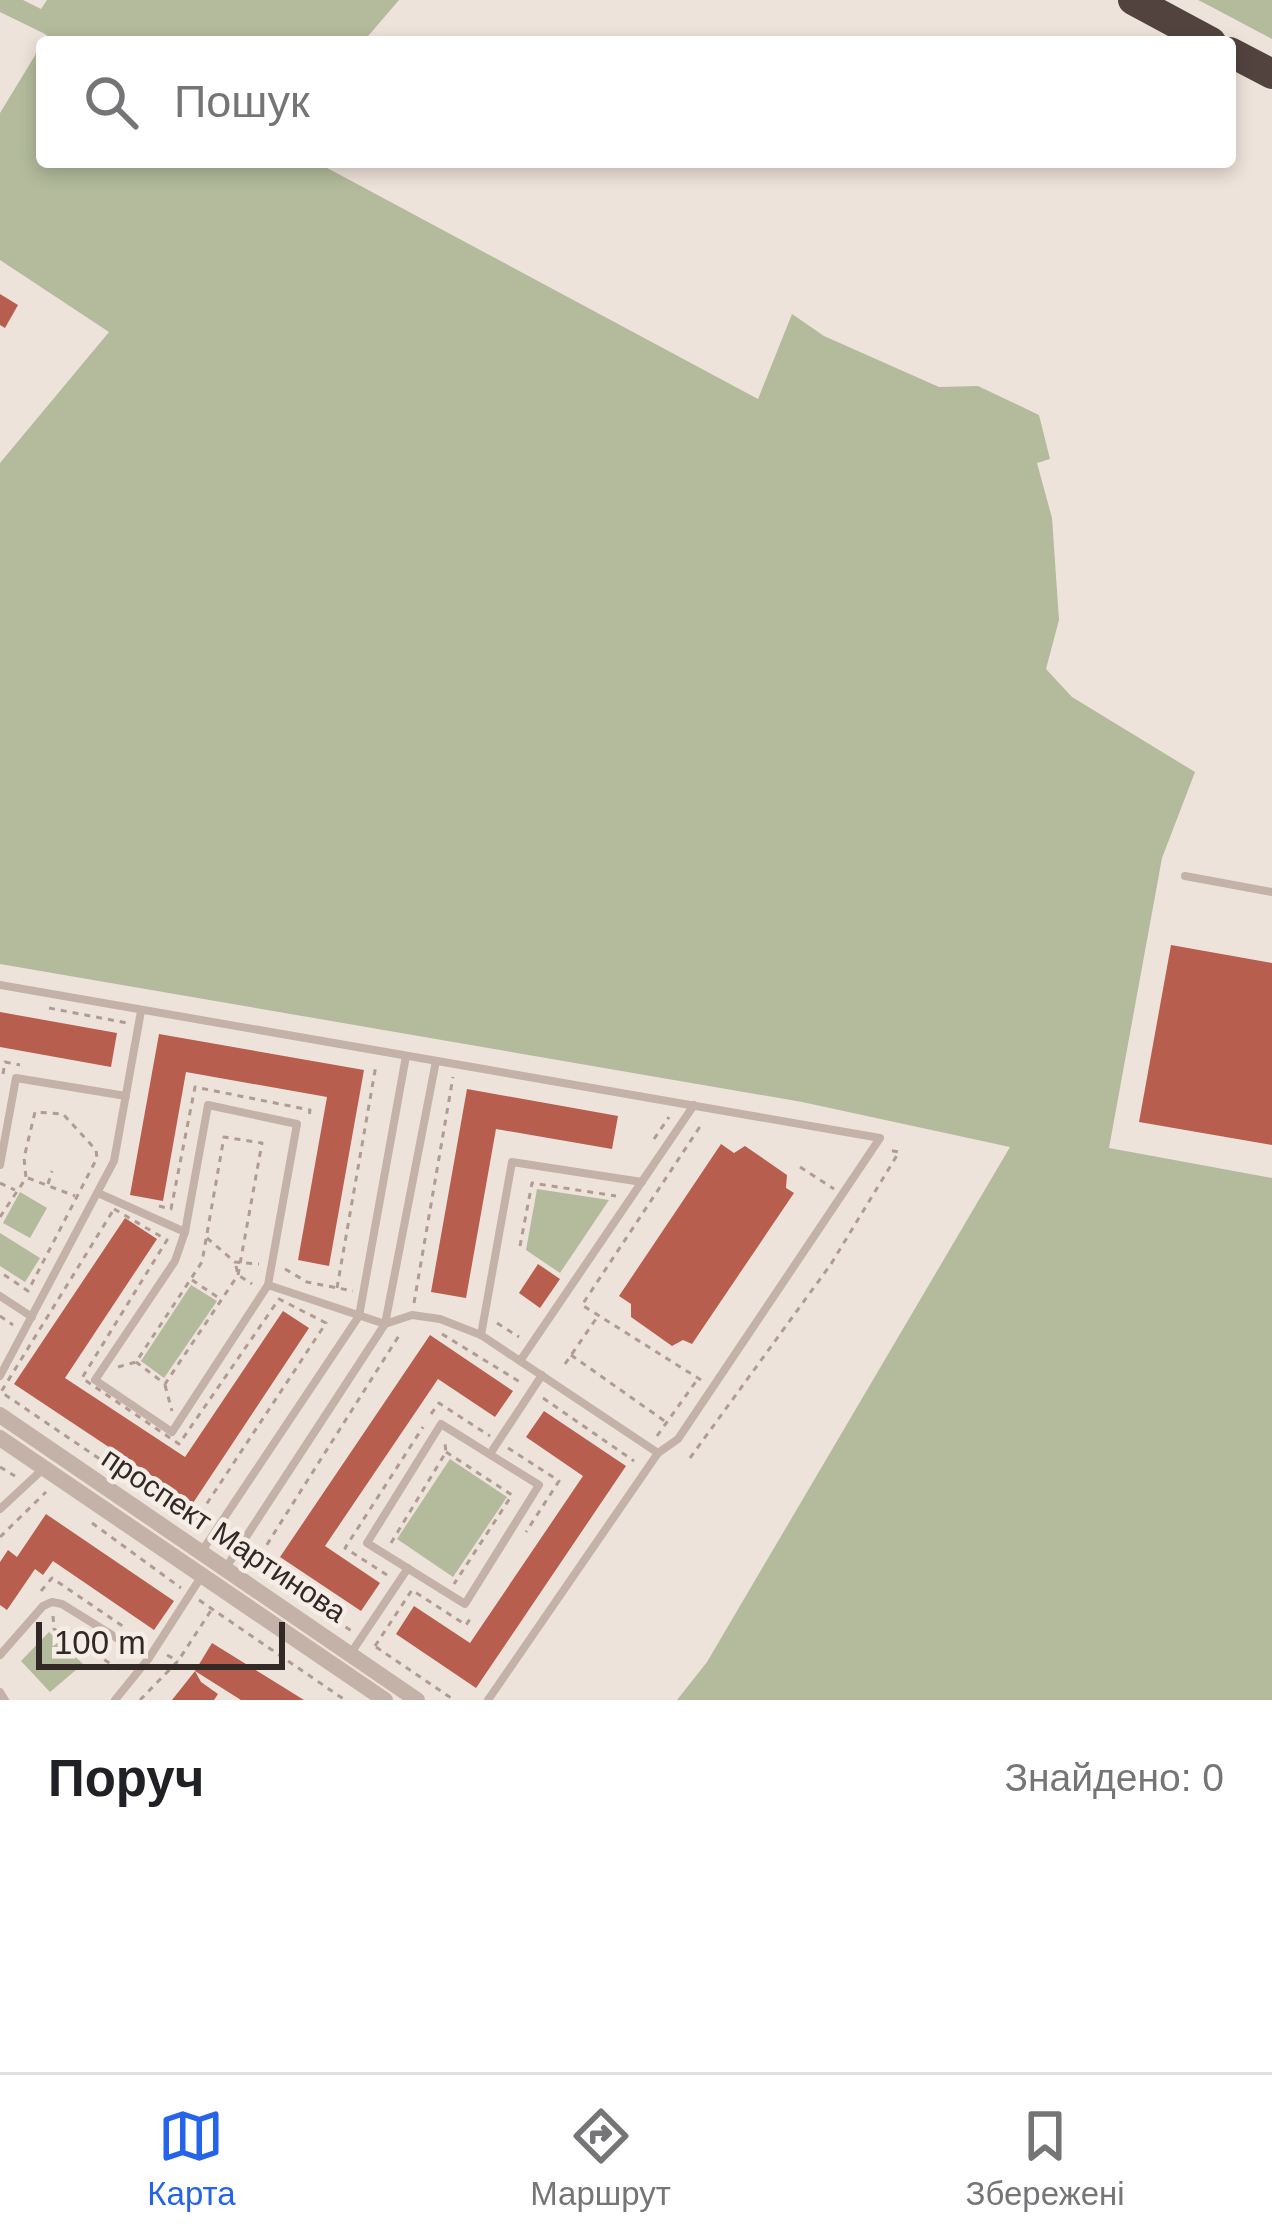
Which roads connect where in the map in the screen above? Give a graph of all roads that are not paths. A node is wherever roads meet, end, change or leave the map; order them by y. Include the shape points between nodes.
1 (1132, 0) edge
2 (1200, 36) edge
3 (1236, 55) edge
4 (1272, 74) edge
5 (1185, 876) dead end
6 (1272, 892) edge
7 (0, 985) edge
8 (141, 1010) junction
9 (406, 1056) junction
10 (436, 1061) junction
11 (126, 1096) junction
12 (691, 1109) junction
13 (0, 1166) edge
14 (642, 1182) junction
15 (98, 1193) junction
16 (185, 1232) junction
17 (266, 1288) junction
18 (0, 1297) edge
19 (359, 1316) junction
20 (32, 1317) junction
21 (385, 1324) junction
22 (481, 1335) junction
23 (520, 1360) junction
24 (542, 1375) junction
25 (0, 1376) edge
26 (0, 1415) edge
27 (0, 1438) edge
28 (658, 1453) junction
29 (58, 1454) junction
30 (490, 1454) junction
31 (44, 1468) junction
32 (0, 1509) edge
33 (215, 1562) junction
34 (408, 1568) junction
35 (350, 1654) junction
36 (0, 1655) edge
37 (149, 1658) junction
38 (0, 1692) edge
39 (4, 1700) edge
40 (116, 1700) edge
41 (385, 1700) edge
42 (417, 1700) edge
43 (488, 1700) edge

1 - 2 highway
3 - 4 highway
5 - 6 lane
7 - 8 lane
8 - 9 lane
8 - 11 lane
9 - 10 lane
9 - 19 lane
10 - 12 lane
10 - 21 lane
11 - 13 lane via 16,1078
11 - 15 lane
12 - 14 lane
12 - 28 lane via 880,1138 678,1438
14 - 22 lane via 512,1162
14 - 23 lane
15 - 16 lane
15 - 20 lane
16 - 17 lane via 208,1105 297,1124
16 - 17 lane via 175,1261 95,1379 172,1432
17 - 19 lane
18 - 20 lane
19 - 21 lane
19 - 33 lane
20 - 25 lane
21 - 22 lane via 412,1315
21 - 33 lane
22 - 23 lane
23 - 24 lane
24 - 28 lane
24 - 30 lane
26 - 29 street, проспект Мартинова
27 - 31 street, проспект Мартинова
28 - 43 lane
29 - 31 street
29 - 33 street, проспект Мартинова
30 - 34 lane via 441,1424 367,1543
30 - 34 lane via 539,1485 464,1604
31 - 32 lane
31 - 33 street, проспект Мартинова
33 - 35 street, проспект Мартинова
33 - 37 lane
33 - 41 street, проспект Мартинова
34 - 35 lane
35 - 42 street, проспект Мартинова
36 - 37 lane via 52,1602
37 - 40 lane
38 - 39 lane

